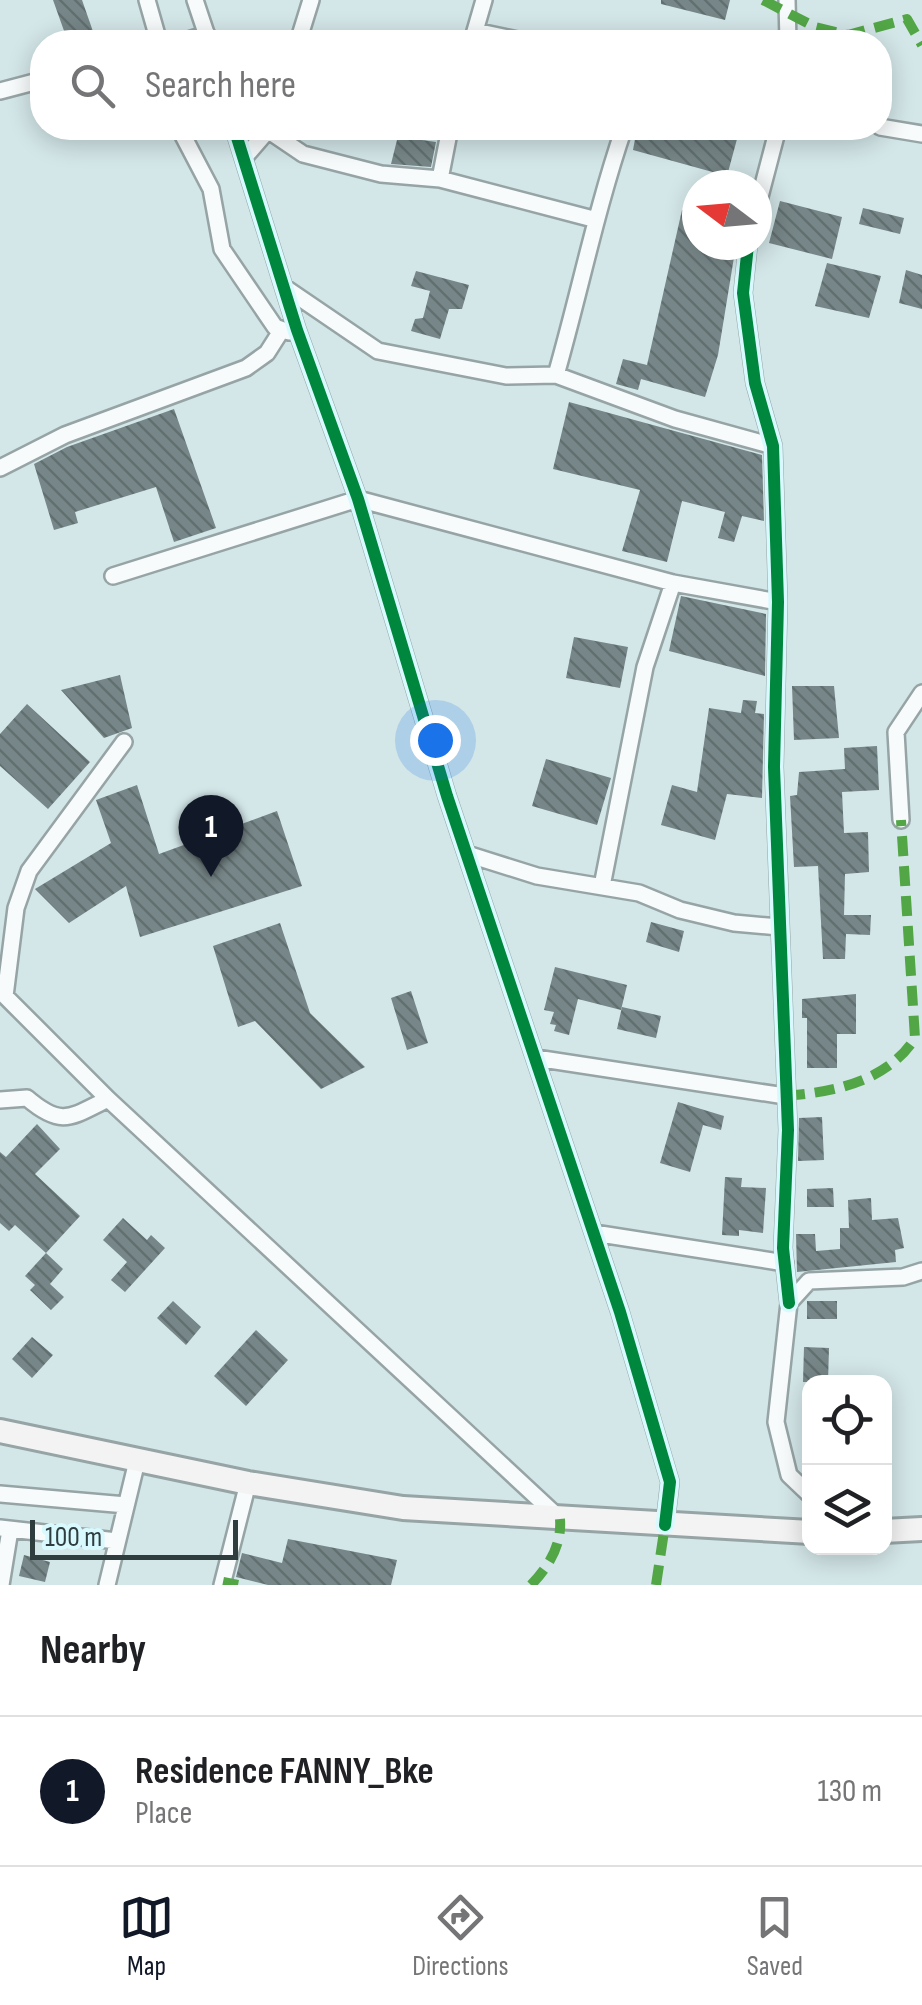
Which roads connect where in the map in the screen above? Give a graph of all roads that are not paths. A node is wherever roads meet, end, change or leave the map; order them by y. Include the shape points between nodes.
1 (147, 0) edge
2 (195, 0) edge
3 (311, 0) edge
4 (484, 0) edge
5 (787, 0) edge
6 (156, 30) edge
7 (205, 30) edge
8 (302, 30) edge
9 (476, 30) edge
10 (788, 30) edge
11 (30, 83) edge
12 (0, 91) edge
13 (892, 129) edge
14 (922, 134) edge
15 (184, 140) edge
16 (238, 140) edge
17 (260, 140) edge
18 (285, 140) edge
19 (448, 140) edge
20 (620, 140) edge
21 (775, 140) edge
22 (244, 158) junction
23 (767, 170) edge
24 (440, 179) junction
25 (593, 219) junction
26 (746, 260) edge
27 (284, 287) junction
28 (289, 331) junction
29 (556, 375) junction
30 (773, 446) junction
31 (0, 468) edge
32 (358, 499) junction
33 (113, 576) dead end
34 (673, 583) junction
35 (778, 602) junction
36 (922, 693) edge
37 (124, 742) dead end
38 (901, 820) dead end
39 (468, 854) junction
40 (602, 886) junction
41 (779, 927) junction
42 (2, 994) edge
43 (536, 1058) junction
44 (785, 1096) junction
45 (108, 1099) junction
46 (0, 1100) edge
47 (594, 1233) junction
48 (785, 1263) junction
49 (922, 1271) edge
50 (789, 1303) junction
51 (0, 1431) edge
52 (137, 1461) junction
53 (248, 1483) junction
54 (802, 1487) edge
55 (0, 1494) edge
56 (126, 1505) junction
57 (560, 1519) junction
58 (665, 1525) junction
59 (922, 1528) edge
60 (5, 1529) edge
61 (892, 1530) edge
62 (802, 1532) edge
63 (117, 1541) junction
64 (1, 1585) edge
65 (107, 1585) edge
66 (222, 1585) edge

1 - 6 street
2 - 7 street
3 - 8 street
4 - 9 street
5 - 10 street
11 - 12 street
13 - 14 street
15 - 28 street via 211,189 222,249
16 - 22 street
17 - 22 street
18 - 24 street via 303,154 381,174
19 - 24 street
20 - 25 street
21 - 23 street
22 - 27 street
24 - 25 street
25 - 29 street
26 - 30 street via 742,293
27 - 28 street
27 - 29 street via 378,351 506,376
28 - 31 street via 246,368 64,435
28 - 32 street
29 - 30 street
30 - 35 street
32 - 33 street
32 - 34 street
32 - 39 street
34 - 35 street
34 - 40 street via 645,667
35 - 41 street
36 - 38 street via 896,732
37 - 42 street via 30,871 16,908
39 - 40 street via 538,876
39 - 43 street
40 - 41 street via 734,922
41 - 44 street
42 - 45 street
43 - 44 street
43 - 47 street
44 - 48 street
45 - 46 street via 61,1119 27,1098
45 - 57 street
47 - 48 street
47 - 58 street via 670,1482
48 - 50 street
49 - 50 street via 809,1282
50 - 54 street via 776,1422 789,1475
51 - 52 main road
52 - 53 main road
52 - 56 street
53 - 57 main road via 402,1508
53 - 66 street
55 - 56 street
56 - 63 street
57 - 58 main road
58 - 62 main road
59 - 61 main road
60 - 63 street
60 - 64 street
63 - 65 street

